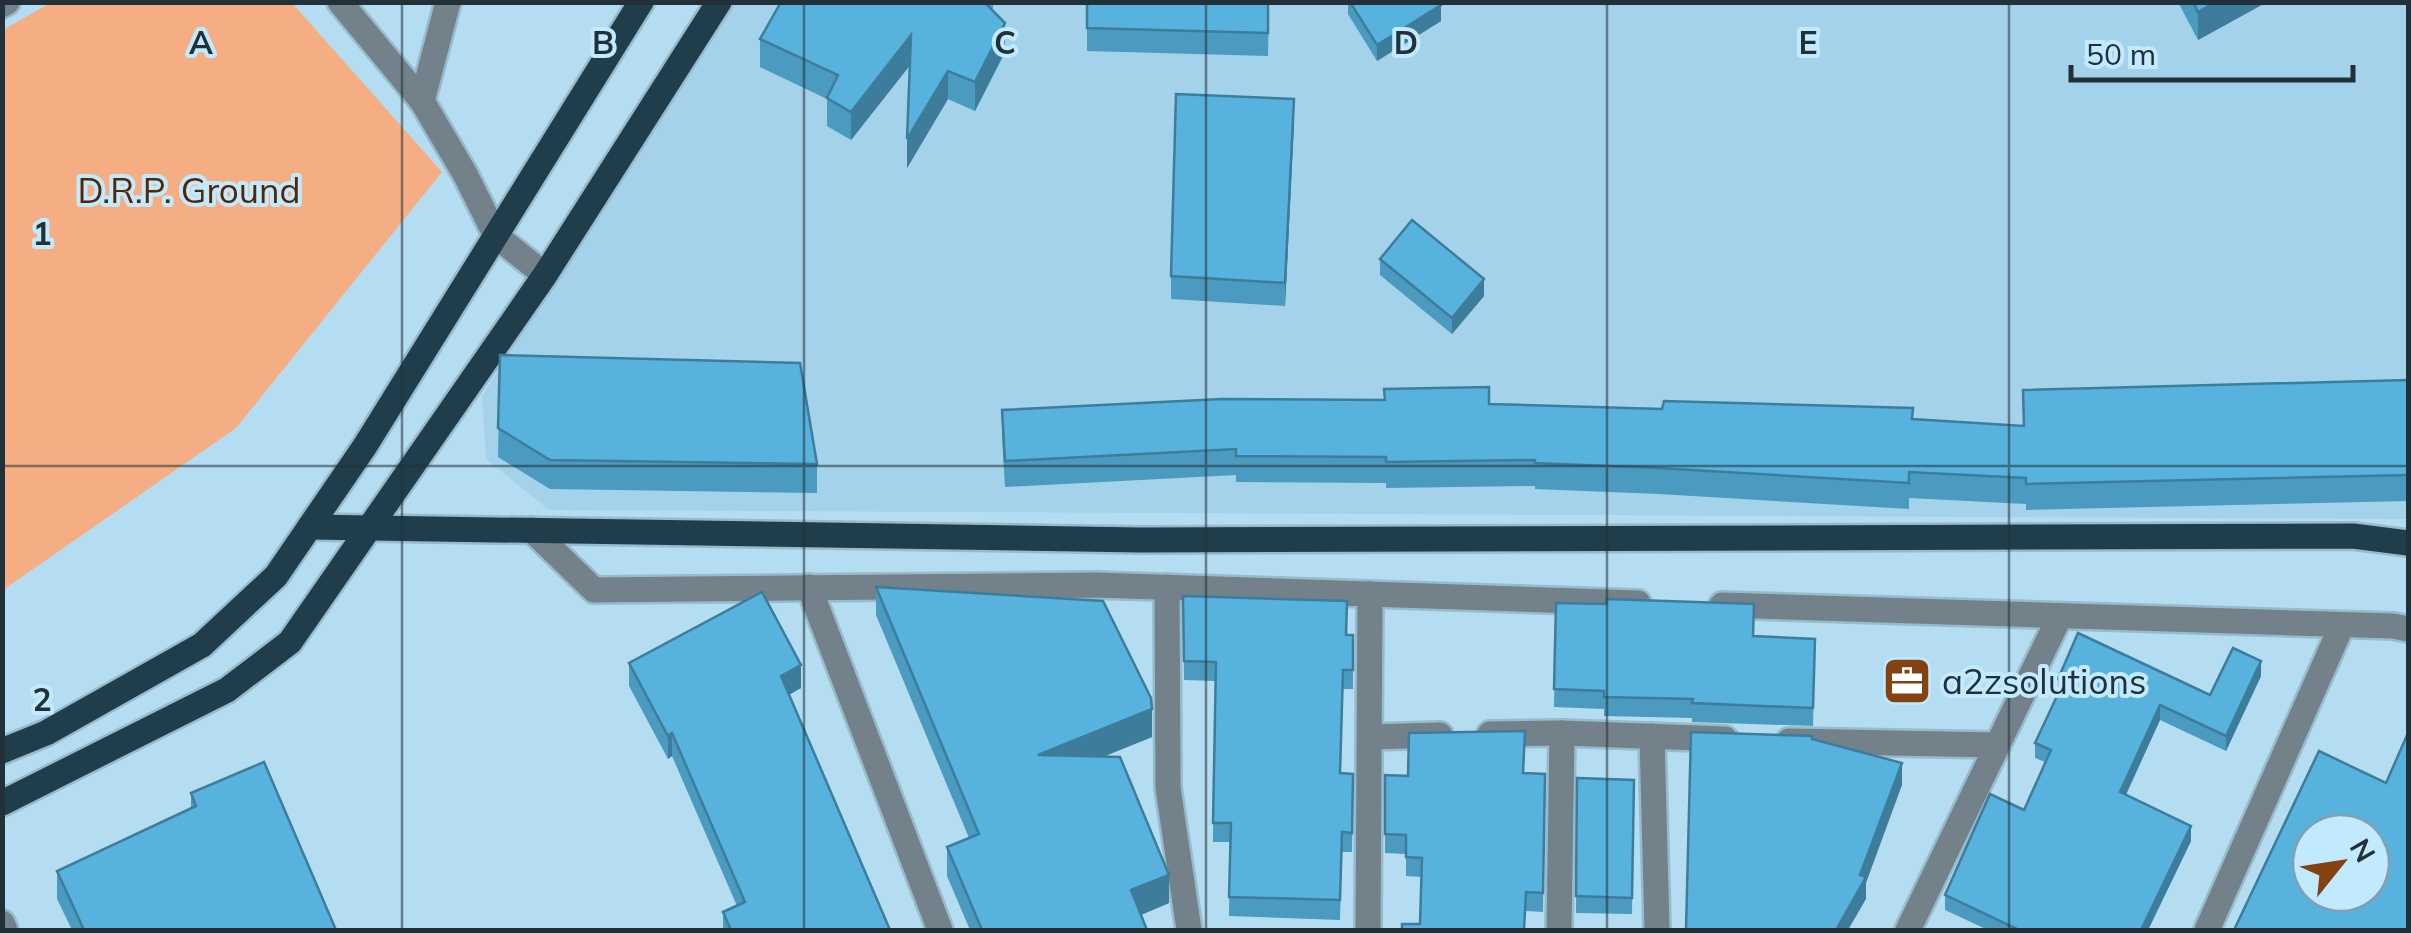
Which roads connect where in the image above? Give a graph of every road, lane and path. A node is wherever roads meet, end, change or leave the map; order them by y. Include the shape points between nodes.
1 (340, 2) edge
2 (448, 2) edge
3 (641, 2) edge
4 (719, 2) edge
5 (422, 100) junction
6 (496, 236) junction
7 (545, 275) junction
8 (310, 526) junction
9 (369, 528) junction
10 (532, 530) junction
11 (2408, 543) edge
12 (810, 587) junction
13 (1168, 587) junction
14 (1370, 594) junction
15 (1666, 604) edge
16 (1705, 605) edge
17 (2060, 616) junction
18 (2342, 625) junction
19 (2408, 629) edge
20 (1562, 733) junction
21 (1652, 736) junction
22 (1370, 737) junction
23 (1997, 745) junction
24 (2, 751) edge
25 (2, 803) edge
26 (2, 923) edge
27 (5, 930) edge
28 (940, 930) edge
29 (1189, 930) edge
30 (1368, 930) edge
31 (1558, 930) edge
32 (1657, 930) edge
33 (1908, 930) edge
34 (2207, 930) edge

1 - 5 street
2 - 5 street
3 - 6 main road
4 - 7 main road
5 - 6 street
6 - 7 street
6 - 8 main road
7 - 9 main road
8 - 9 main road
8 - 24 main road via 276,576 202,645
9 - 10 main road
9 - 25 main road via 290,642 226,690
10 - 11 main road via 1141,540 2353,536
10 - 12 street via 594,590
12 - 13 street
12 - 28 street
13 - 14 street
13 - 29 street via 1168,788
14 - 15 street
14 - 22 street
16 - 17 street
17 - 18 street
17 - 23 street
18 - 19 street
18 - 34 street
20 - 21 street
20 - 22 street
20 - 31 street
21 - 23 street
21 - 32 street
22 - 30 street
23 - 33 street
26 - 27 street

